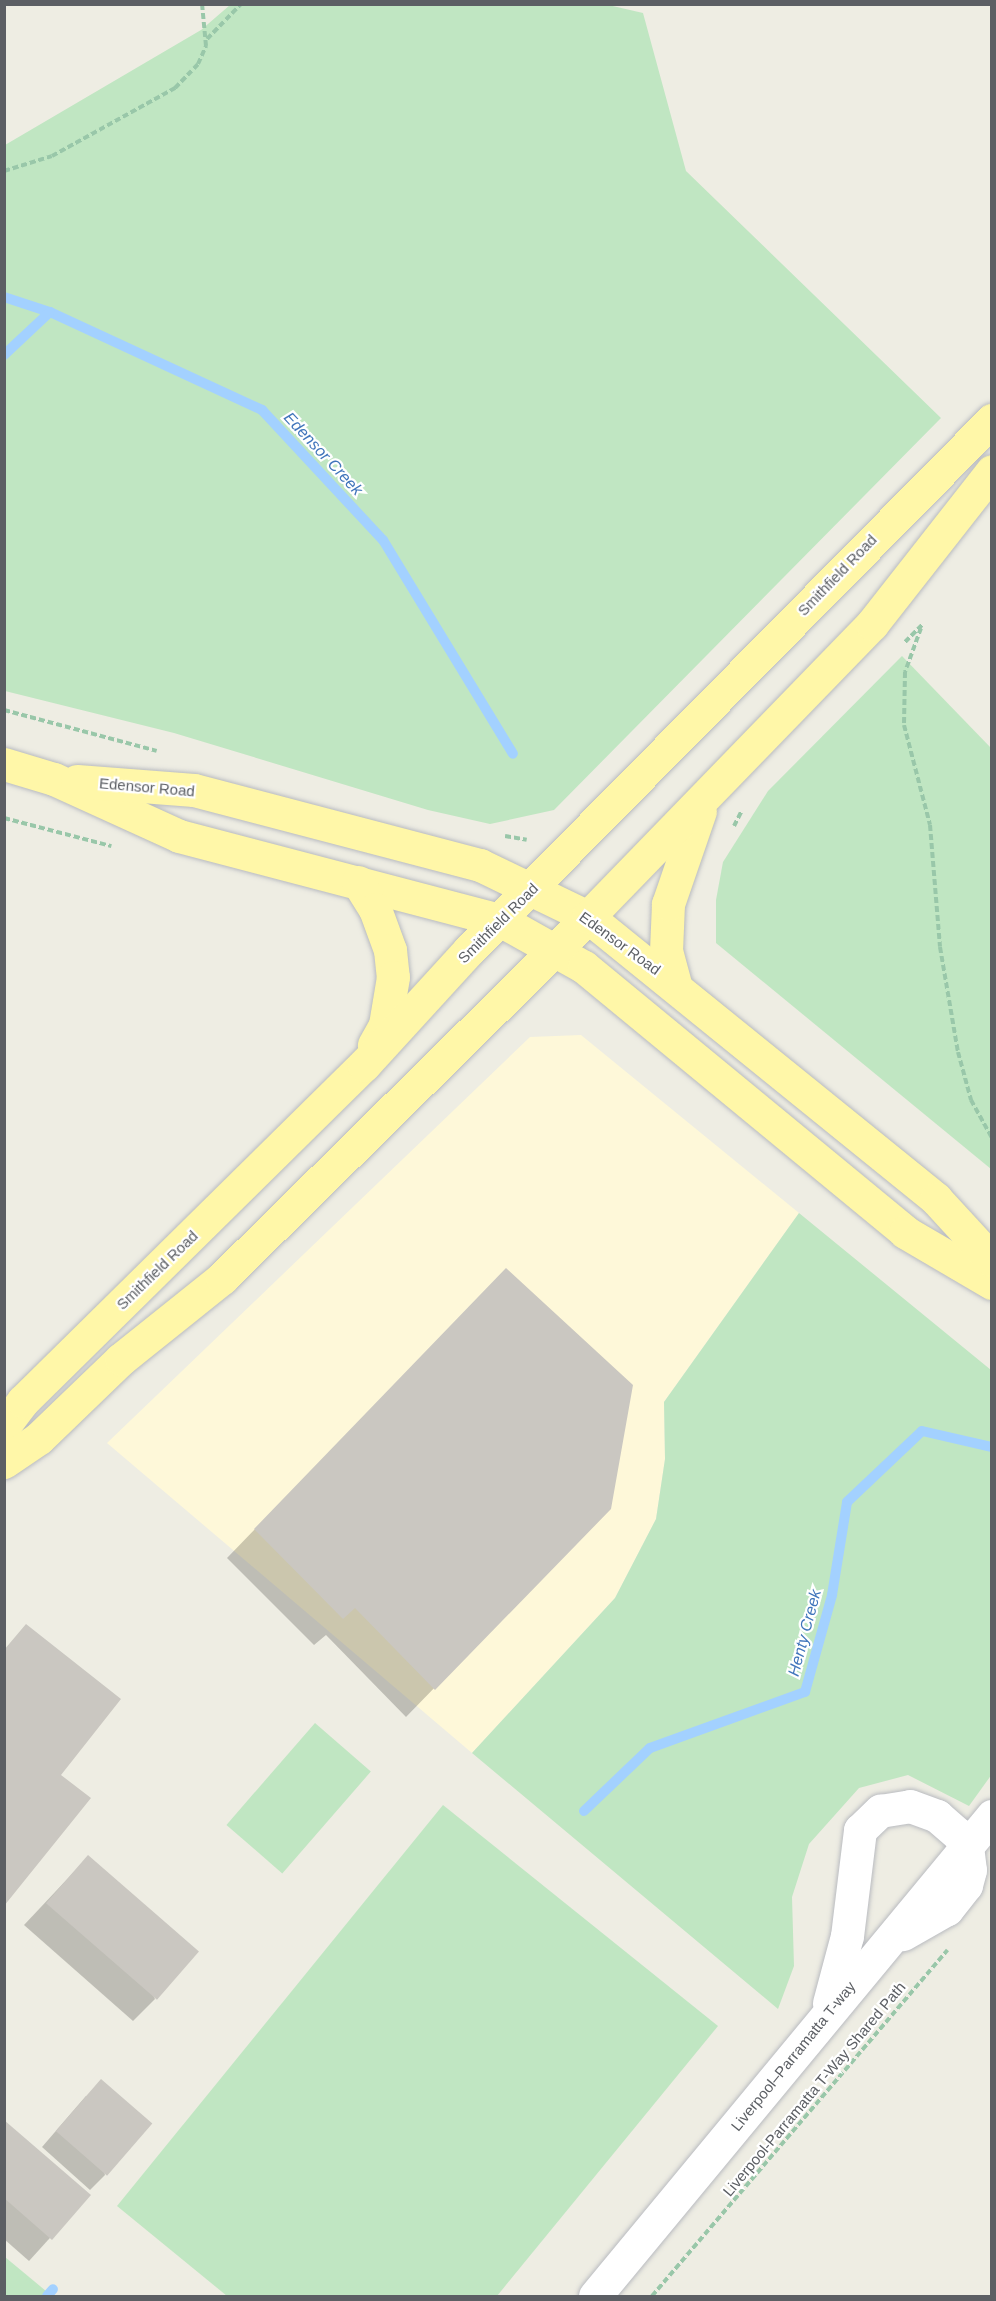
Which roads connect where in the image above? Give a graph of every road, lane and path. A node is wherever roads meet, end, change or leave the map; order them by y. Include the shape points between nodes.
1 (202, 4) edge
2 (241, 4) edge
3 (206, 39) junction
4 (4, 171) edge
5 (992, 420) edge
6 (992, 471) edge
7 (898, 649) dead end
8 (4, 764) edge
9 (54, 779) junction
10 (705, 798) junction
11 (747, 806) dead end
12 (730, 836) dead end
13 (358, 882) junction
14 (533, 889) junction
15 (588, 917) junction
16 (500, 920) junction
17 (554, 949) junction
18 (675, 984) junction
19 (364, 1065) junction
20 (992, 1138) edge
21 (992, 1260) edge
22 (992, 1283) edge
23 (4, 1426) edge
24 (4, 1462) edge
25 (992, 1816) edge
26 (967, 1846) junction
27 (954, 1942) dead end
28 (822, 2022) junction
29 (595, 2296) edge
30 (652, 2296) edge

1 - 3 path
2 - 3 path
3 - 4 path via 198,64 175,88 52,156
5 - 14 main road, Smithfield Road
6 - 10 main road via 872,624
7 - 20 path via 922,625 905,672 904,725 930,825 940,947 958,1052 971,1100
8 - 9 main road, Edensor Road
9 - 13 main road, Edensor Road via 179,836
9 - 14 main road, Edensor Road via 194,790 480,865
10 - 15 main road
10 - 18 main road via 668,904 666,951
11 - 12 path
13 - 16 main road, Edensor Road
13 - 19 main road via 375,909 390,950 393,977 385,1025
14 - 15 main road, Edensor Road
14 - 16 main road, Smithfield Road
15 - 17 main road
15 - 18 main road, Edensor Road
16 - 17 main road, Edensor Road
16 - 19 main road, Smithfield Road
17 - 22 main road, Edensor Road via 584,967 905,1232
17 - 24 main road via 222,1278 121,1359 39,1438
18 - 21 main road, Edensor Road via 936,1199
19 - 23 main road, Smithfield Road via 23,1401
25 - 26 lane, Liverpool–Parramatta T-way
26 - 28 lane, Liverpool–Parramatta T-way
26 - 28 lane via 948,1824 922,1809 896,1806 868,1819 855,1841 847,1936
27 - 30 path, Liverpool-Parramatta T-Way Shared Path
28 - 29 lane, Liverpool–Parramatta T-way

